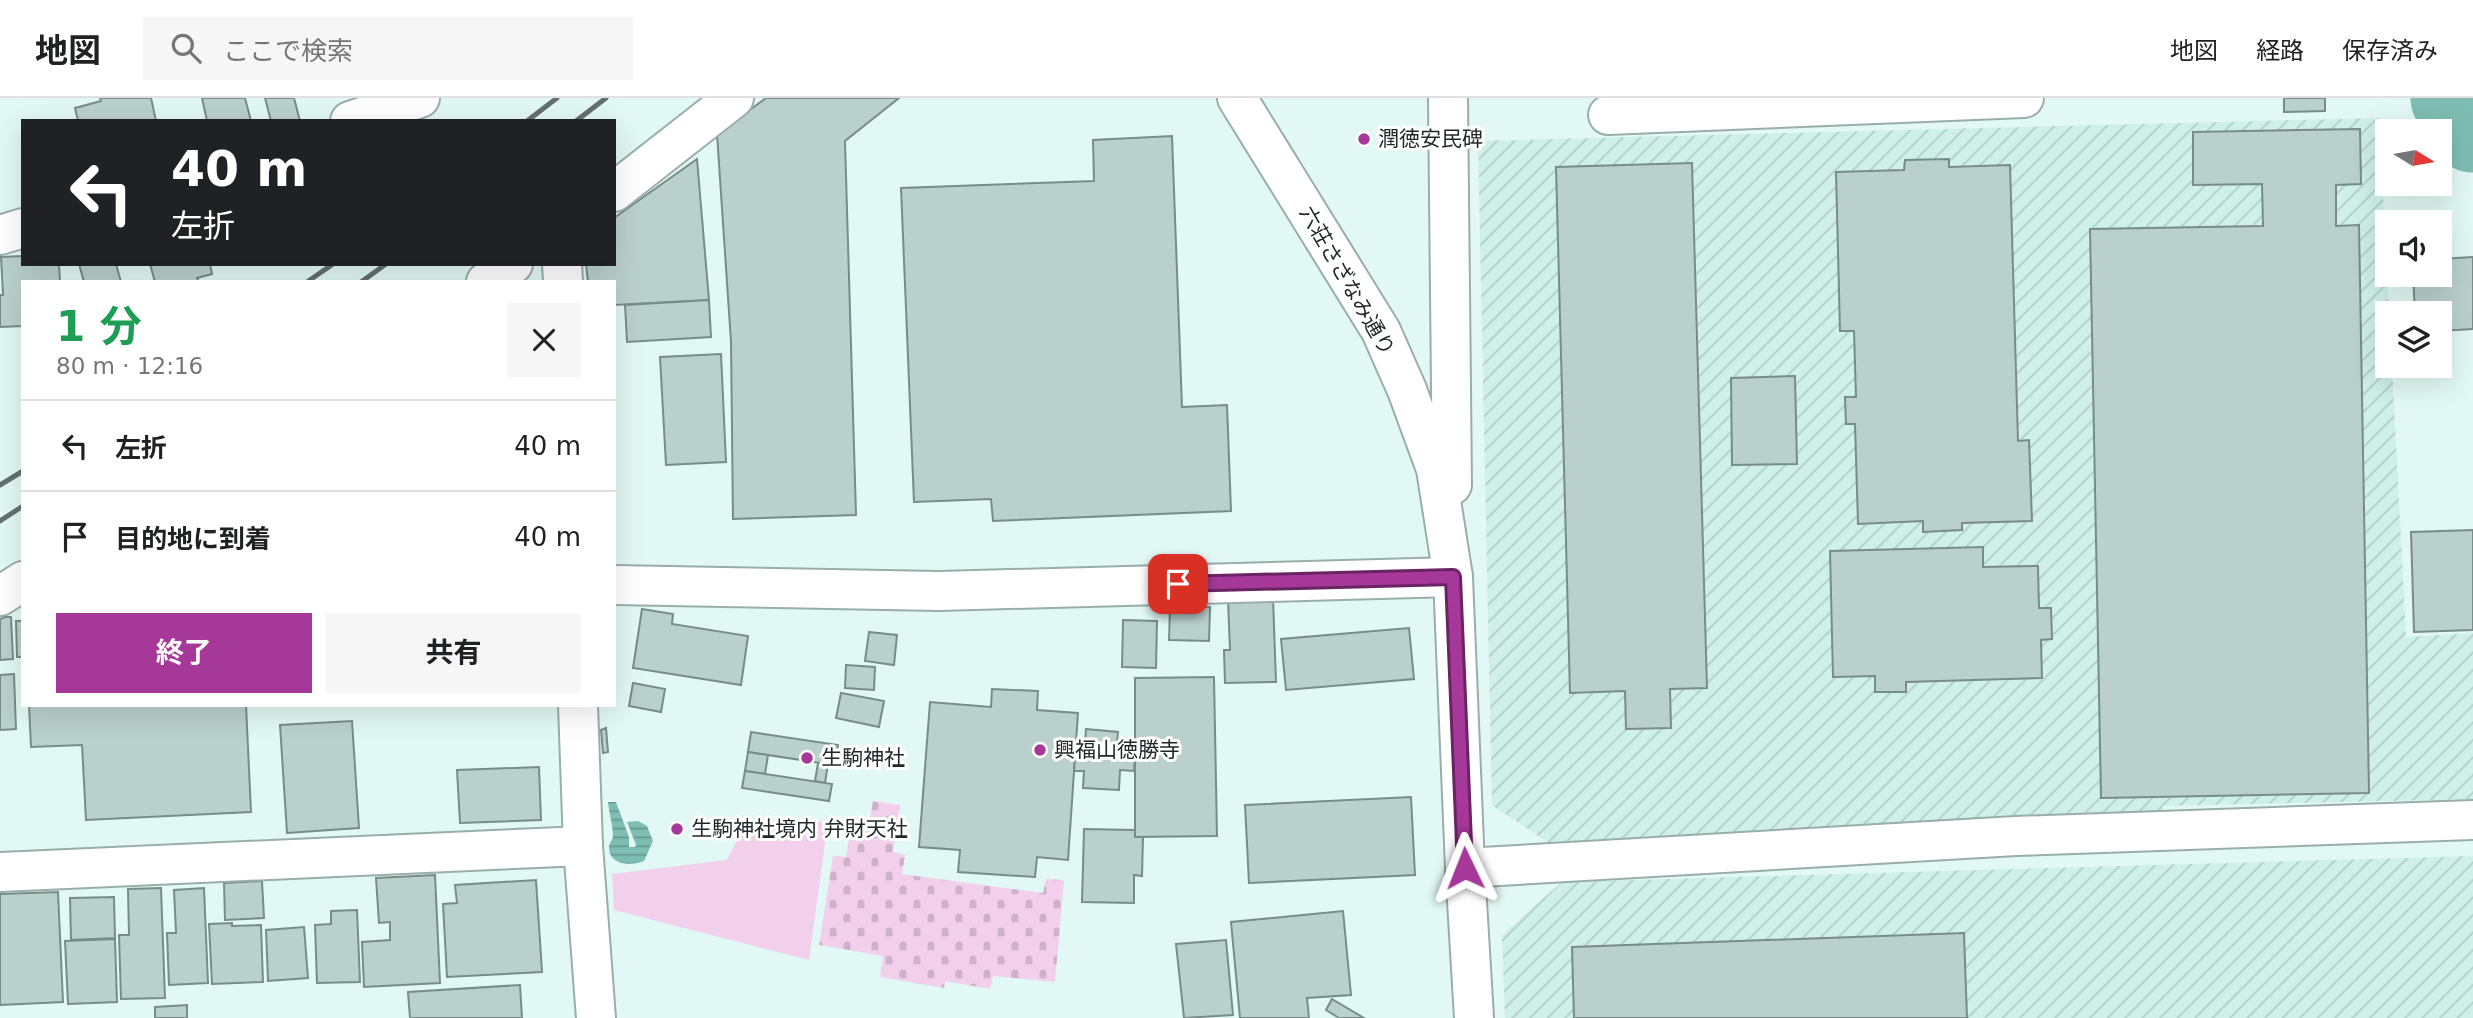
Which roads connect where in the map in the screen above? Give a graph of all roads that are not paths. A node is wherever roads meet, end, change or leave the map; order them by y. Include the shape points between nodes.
1 (420, 98) edge
2 (734, 98) edge
3 (1237, 98) edge
4 (1448, 98) edge
5 (2024, 98) edge
6 (1608, 115) dead end
7 (356, 119) edge
8 (616, 190) edge
9 (21, 229) edge
10 (0, 235) edge
11 (510, 266) edge
12 (489, 280) edge
13 (1452, 572) junction
14 (21, 582) edge
15 (616, 585) edge
16 (0, 596) edge
17 (578, 707) edge
18 (2473, 820) edge
19 (583, 846) junction
20 (1465, 868) junction
21 (0, 872) edge
22 (596, 1018) edge
23 (1474, 1018) edge

1 - 7 street
2 - 8 street
3 - 13 street, 六荘さざなみ通り via 1381,331 1436,469
4 - 13 street
5 - 6 street
9 - 10 street
11 - 12 street
13 - 15 street via 939,591
13 - 20 street, 六荘さざなみ通り
14 - 16 street
17 - 19 street
18 - 20 street via 2016,836
19 - 21 street
19 - 22 street
20 - 23 street, 六荘さざなみ通り

